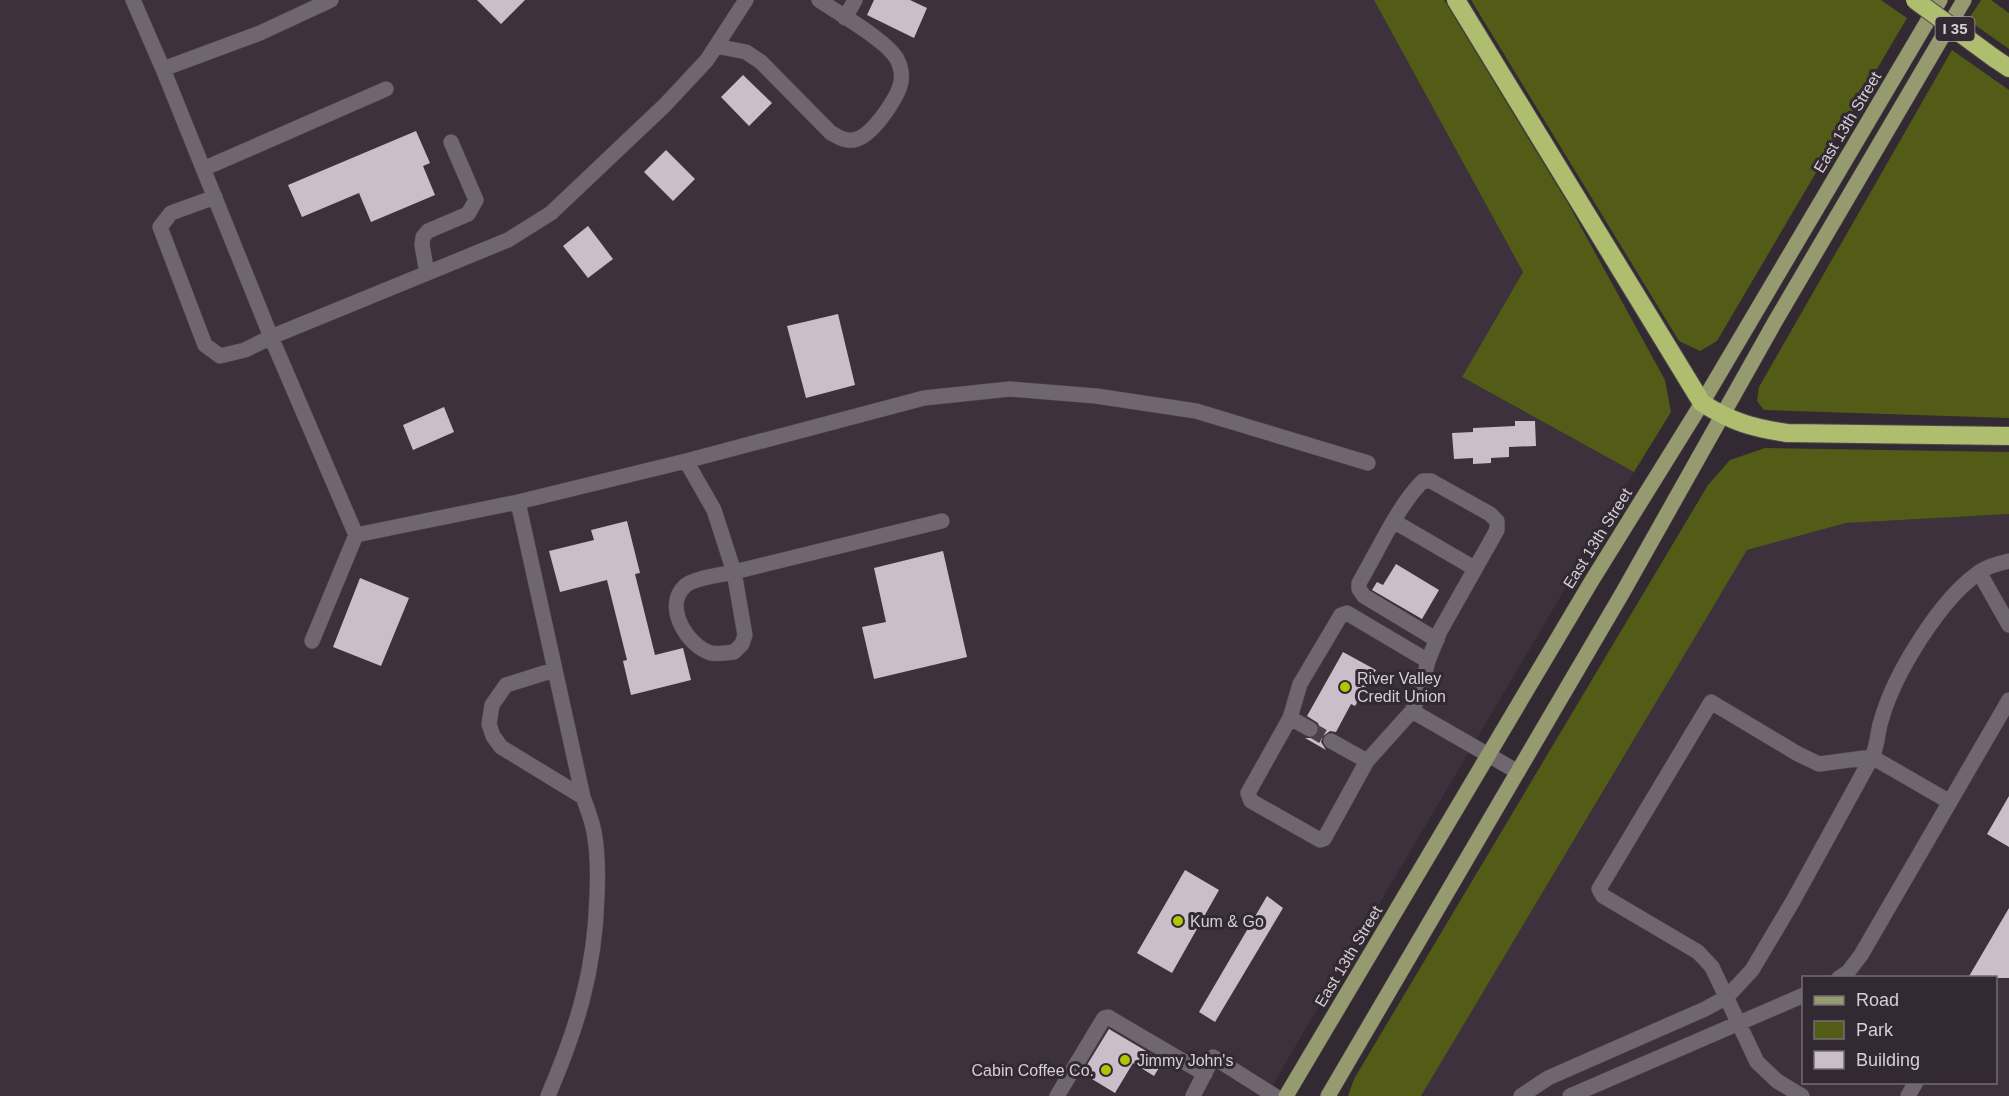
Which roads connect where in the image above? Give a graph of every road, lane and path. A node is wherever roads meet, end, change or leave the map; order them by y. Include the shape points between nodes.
1 (133, 0) edge
2 (331, 0) edge
3 (746, 0) edge
4 (819, 0) edge
5 (855, 0) edge
6 (1456, 0) edge
7 (1915, 0) edge
8 (1940, 0) edge
9 (1964, 0) edge
10 (845, 18) junction
11 (716, 46) junction
12 (2002, 63) edge
13 (163, 69) junction
14 (387, 89) dead end
15 (451, 142) dead end
16 (203, 168) junction
17 (214, 196) junction
18 (427, 273) junction
19 (271, 337) junction
20 (1702, 404) junction
21 (1722, 416) junction
22 (2009, 436) edge
23 (686, 461) junction
24 (1368, 463) dead end
25 (518, 502) junction
26 (942, 521) dead end
27 (1395, 522) junction
28 (356, 535) junction
29 (2009, 561) edge
30 (1474, 568) junction
31 (1979, 572) junction
32 (734, 573) junction
33 (2009, 625) edge
34 (1437, 640) junction
35 (312, 641) dead end
36 (1428, 660) junction
37 (554, 670) junction
38 (2009, 700) edge
39 (1412, 711) junction
40 (1290, 718) junction
41 (1310, 729) tunnel mouth
42 (1331, 741) tunnel mouth
43 (1488, 755) junction
44 (1872, 757) junction
45 (1367, 761) junction
46 (1518, 772) junction
47 (583, 797) junction
48 (1950, 802) junction
49 (1842, 976) edge
50 (1802, 995) edge
51 (1727, 998) junction
52 (1739, 1024) junction
53 (1205, 1074) junction
54 (548, 1096) edge
55 (1058, 1096) edge
56 (1193, 1096) edge
57 (1275, 1096) edge
58 (1286, 1096) edge
59 (1328, 1096) edge
60 (1521, 1096) edge
61 (1570, 1096) edge
62 (1802, 1096) edge

1 - 13 lane
2 - 13 lane via 260,33
3 - 11 lane
4 - 10 lane
5 - 10 lane
6 - 20 highway
7 - 12 highway, I 35, bridge
8 - 20 main road, East 13th Street
9 - 21 main road
10 - 11 lane via 882,43 896,56 901,68 901,84 884,114 868,133 856,140 844,140 831,133 761,62 746,52
11 - 18 lane via 665,105 551,213 508,240
13 - 16 lane
14 - 16 lane
15 - 18 lane via 476,200 468,214 428,231 423,237
16 - 17 lane
17 - 19 lane
17 - 19 lane via 171,213 160,227 205,345 220,356 245,350
18 - 19 lane
19 - 28 lane
20 - 21 highway
20 - 43 main road, East 13th Street
21 - 22 highway via 1752,428 1787,433
21 - 46 main road
23 - 24 lane via 924,398 1010,389 1096,396 1196,411
23 - 25 lane
23 - 32 lane via 714,510
25 - 28 lane
25 - 37 lane
26 - 32 lane
27 - 30 lane
27 - 30 lane via 1424,481 1431,481 1490,514 1497,521 1497,531
27 - 34 lane via 1359,589 1364,596
28 - 35 lane
29 - 31 lane
30 - 34 lane
31 - 33 lane
31 - 44 lane via 1950,598 1900,674
32 - 32 lane via 745,635 734,652 712,653 699,647 677,619 678,596 691,582
34 - 36 lane
36 - 39 lane
36 - 40 lane via 1344,613 1300,684
37 - 47 lane
37 - 47 lane via 506,685 492,705 489,724 501,747
38 - 48 lane
39 - 43 lane
39 - 45 lane
40 - 41 lane
40 - 45 lane via 1248,797 1320,840 1327,835
42 - 45 lane
43 - 46 lane
43 - 58 main road, East 13th Street
44 - 48 lane
44 - 51 lane via 1752,970
44 - 51 lane via 1819,764 1715,702 1708,704 1599,889 1603,896 1698,952 1712,967
46 - 59 main road
47 - 54 lane via 594,830 598,866 594,946 575,1030
48 - 49 lane via 1861,955
50 - 52 lane
51 - 52 lane
51 - 60 lane via 1548,1078
52 - 61 lane
52 - 62 lane via 1757,1062 1777,1081
53 - 55 lane via 1108,1017
53 - 56 lane
53 - 57 lane via 1214,1057

